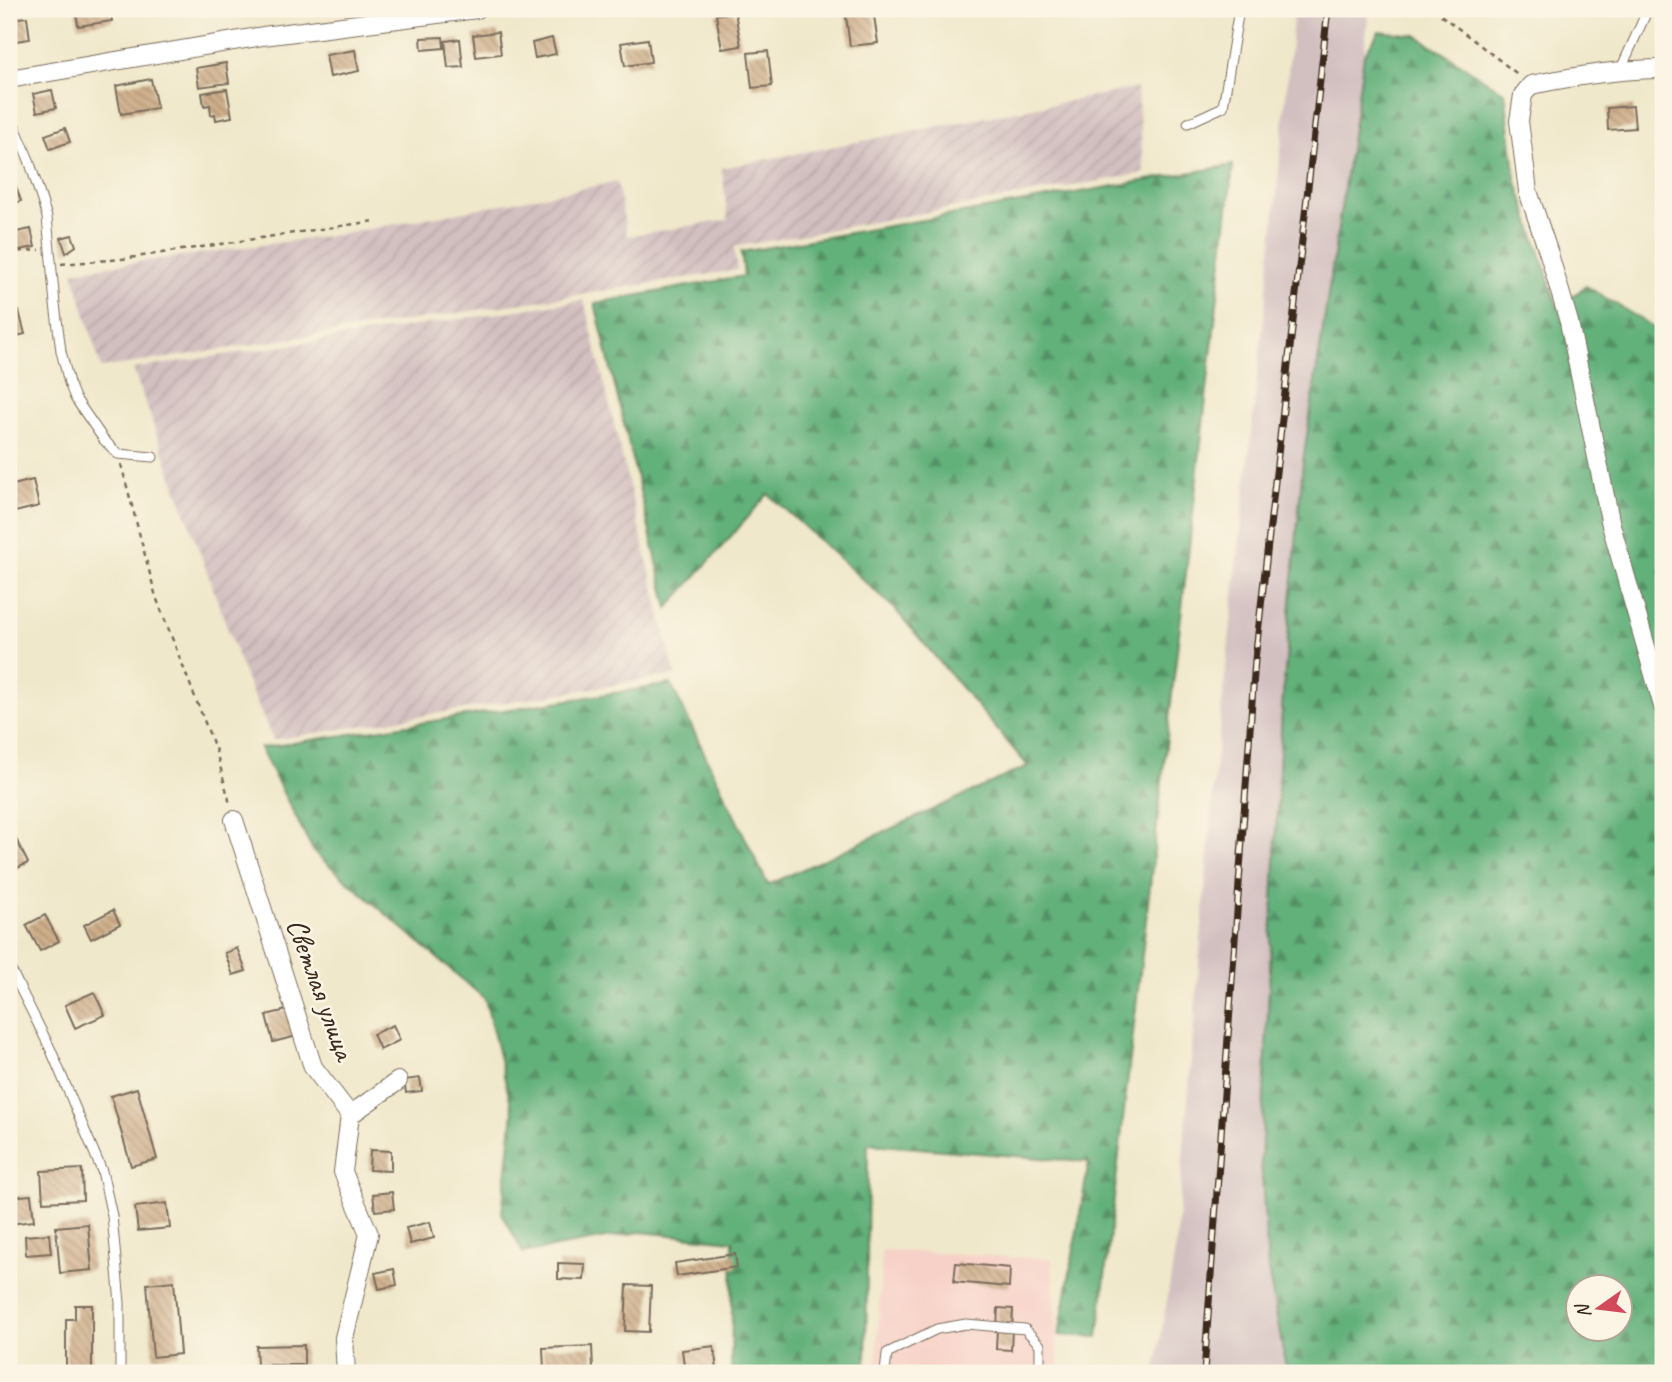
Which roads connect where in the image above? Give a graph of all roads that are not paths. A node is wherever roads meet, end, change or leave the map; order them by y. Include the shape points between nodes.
1 (475, 9) edge
2 (1239, 9) edge
3 (1648, 9) edge
4 (1663, 69) edge
5 (1620, 71) junction
6 (9, 79) edge
7 (9, 113) edge
8 (1188, 123) dead end
9 (153, 457) dead end
10 (1663, 706) edge
11 (234, 820) road end
12 (9, 966) edge
13 (398, 1081) dead end
14 (350, 1115) junction
15 (120, 1373) edge
16 (345, 1373) edge
17 (885, 1373) edge
18 (1040, 1373) edge

1 - 6 street via 263,36
2 - 8 lane via 1223,107
3 - 5 lane
4 - 5 street
5 - 10 street via 1531,85 1523,94 1519,121 1528,191 1569,322 1611,525
7 - 9 lane via 47,217 61,351 75,398 118,454
11 - 14 street, Светлая улица via 313,1067
12 - 15 lane via 102,1171 120,1303
13 - 14 street
14 - 16 street via 343,1172 369,1234 344,1338
17 - 18 lane via 887,1353 937,1329 966,1324 1026,1329 1040,1345

